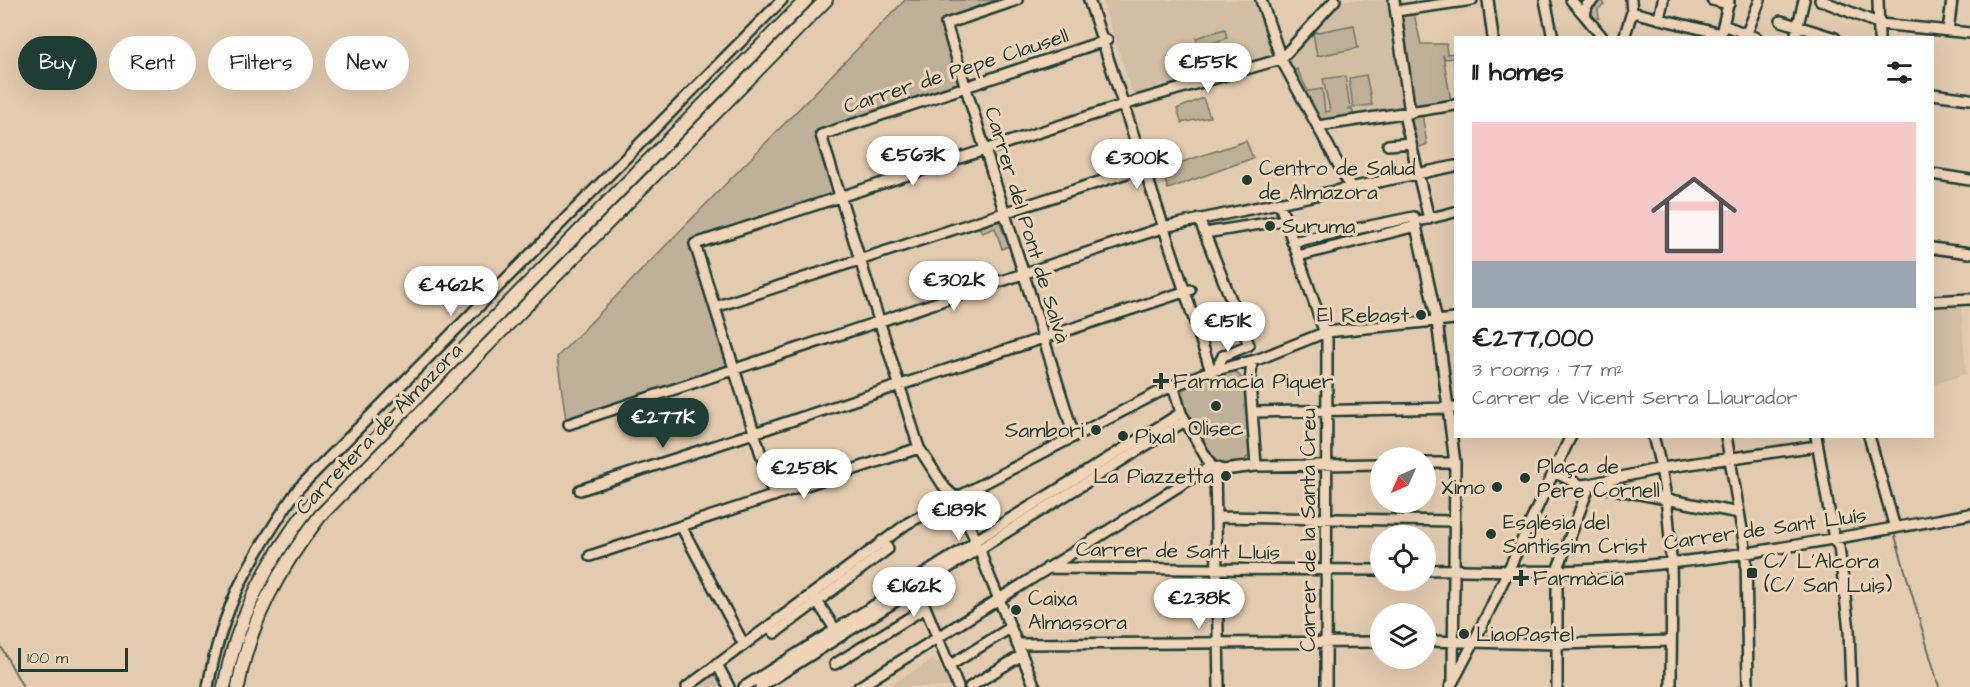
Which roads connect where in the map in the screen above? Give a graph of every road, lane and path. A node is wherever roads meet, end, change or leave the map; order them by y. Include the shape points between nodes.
1 (782, 0) edge
2 (806, 0) edge
3 (826, 0) edge
4 (1017, 0) edge
5 (1089, 0) edge
6 (1094, 0) edge
7 (1261, 0) edge
8 (1335, 0) edge
9 (1394, 0) edge
10 (1472, 0) edge
11 (1488, 0) edge
12 (1545, 0) edge
13 (1571, 0) edge
14 (1593, 0) edge
15 (1663, 0) edge
16 (1712, 0) edge
17 (1760, 0) edge
18 (1804, 0) edge
19 (1820, 0) edge
20 (1878, 0) edge
21 (1952, 0) edge
22 (1729, 2) edge
23 (1633, 5) edge
24 (1396, 11) junction
25 (1585, 16) junction
26 (1659, 19) junction
27 (1781, 21) dead end
28 (1880, 24) junction
29 (1798, 27) junction
30 (1948, 31) junction
31 (1721, 32) edge
32 (1629, 33) edge
33 (1747, 33) junction
34 (1970, 33) edge
35 (1493, 36) edge
36 (1553, 36) edge
37 (1601, 36) edge
38 (1753, 36) edge
39 (1796, 36) edge
40 (1828, 36) edge
41 (1879, 36) edge
42 (1105, 40) junction
43 (1281, 59) junction
44 (965, 87) junction
45 (1934, 94) edge
46 (1970, 99) edge
47 (1126, 104) junction
48 (1454, 105) edge
49 (1411, 113) junction
50 (1318, 126) junction
51 (1411, 143) junction
52 (1388, 145) dead end
53 (985, 149) junction
54 (1146, 166) junction
55 (1454, 166) edge
56 (1419, 172) junction
57 (1934, 174) edge
58 (1970, 180) edge
59 (1350, 186) junction
60 (840, 197) junction
61 (1279, 202) junction
62 (1454, 212) edge
63 (1004, 213) junction
64 (1200, 219) junction
65 (1429, 219) junction
66 (1285, 220) junction
67 (1415, 221) junction
68 (1166, 227) junction
69 (1205, 233) junction
70 (1292, 242) junction
71 (1934, 248) edge
72 (1970, 253) edge
73 (1298, 256) junction
74 (860, 260) junction
75 (1023, 274) junction
76 (1187, 291) junction
77 (1970, 299) edge
78 (1934, 301) edge
79 (715, 307) junction
80 (1454, 319) edge
81 (1437, 321) junction
82 (879, 323) junction
83 (1326, 332) junction
84 (1043, 338) junction
85 (1247, 362) junction
86 (735, 370) junction
87 (1213, 371) junction
88 (1450, 372) edge
89 (1173, 385) junction
90 (899, 386) junction
91 (1452, 408) edge
92 (1325, 411) junction
93 (1254, 412) junction
94 (1183, 417) junction
95 (569, 424) dead end
96 (754, 433) junction
97 (1074, 436) junction
98 (1570, 438) edge
99 (1654, 438) edge
100 (1726, 438) edge
101 (1870, 438) edge
102 (1817, 441) edge
103 (919, 448) junction
104 (1730, 460) junction
105 (1436, 463) edge
106 (1455, 463) junction
107 (1370, 464) edge
108 (1325, 465) junction
109 (1256, 466) junction
110 (1213, 467) junction
111 (1662, 468) junction
112 (1554, 471) junction
113 (1590, 484) junction
114 (580, 490) dead end
115 (774, 496) junction
116 (956, 498) junction
117 (1666, 501) junction
118 (1739, 513) junction
119 (1970, 514) edge
120 (1217, 517) junction
121 (1326, 518) junction
122 (1454, 521) junction
123 (681, 526) junction
124 (1895, 528) junction
125 (1834, 539) junction
126 (976, 546) junction
127 (1746, 553) junction
128 (590, 556) dead end
129 (1671, 561) junction
130 (1047, 568) junction
131 (1217, 570) junction
132 (1370, 570) edge
133 (1436, 570) edge
134 (1454, 570) junction
135 (1510, 570) junction
136 (1325, 571) junction
137 (1557, 571) junction
138 (915, 584) junction
139 (814, 598) junction
140 (998, 599) junction
141 (925, 608) junction
142 (851, 625) junction
143 (1010, 628) junction
144 (835, 629) junction
145 (937, 637) junction
146 (1455, 640) junction
147 (1474, 640) junction
148 (1436, 641) edge
149 (1671, 641) junction
150 (1370, 642) edge
151 (1017, 644) junction
152 (1218, 644) junction
153 (1326, 644) junction
154 (1557, 644) junction
155 (744, 645) junction
156 (861, 647) junction
157 (1022, 655) junction
158 (717, 664) junction
159 (835, 664) dead end
160 (949, 666) junction
161 (1452, 684) edge
162 (208, 687) edge
163 (224, 687) edge
164 (238, 687) edge
165 (687, 687) edge
166 (729, 687) edge
167 (744, 687) edge
168 (760, 687) edge
169 (859, 687) edge
170 (958, 687) edge
171 (970, 687) edge
172 (1034, 687) edge
173 (1219, 687) edge
174 (1326, 687) edge
175 (1557, 687) edge
176 (1671, 687) edge
177 (1748, 687) edge
178 (1851, 687) edge

1 - 162 street via 298,489 255,552 236,591 216,643
2 - 163 main road, Carretera de Almazora via 310,506 285,538 252,595 232,649
3 - 164 main road, Carretera de Almazora via 320,516 267,598
4 - 44 street, Carrer del Pont de Salvà via 946,24
5 - 42 street
6 - 42 street
7 - 43 street
8 - 43 street
9 - 24 street
10 - 24 street
11 - 35 street
12 - 36 street
13 - 25 street
14 - 25 street via 1587,5
15 - 26 street
16 - 22 street
17 - 33 street
18 - 29 street
19 - 28 street
20 - 28 street
21 - 30 street
22 - 31 street
23 - 26 street
23 - 32 street
24 - 49 street
25 - 37 street
26 - 31 street
27 - 29 street
28 - 30 street
28 - 41 street
29 - 39 street
29 - 40 street
30 - 34 street
31 - 33 street
33 - 38 street
42 - 44 street, Carrer de Pepe Clausell
42 - 47 street
43 - 47 street
43 - 50 street
44 - 53 street, Carrer del Pont de Salvà
44 - 60 street, Carrer de Pepe Clausell via 821,135
45 - 46 street
47 - 53 street
47 - 54 street
48 - 49 street
49 - 50 street
49 - 51 street
50 - 59 street
51 - 52 street
51 - 56 street
53 - 60 street
53 - 63 street, Carrer del Pont de Salvà
54 - 63 street
54 - 68 street
55 - 56 street
56 - 59 street
56 - 65 street
57 - 58 street
59 - 61 street
60 - 74 street
60 - 79 street via 695,244
61 - 64 street
61 - 66 street, Carrer de la Santa Creu
62 - 65 street
63 - 74 street
63 - 75 street, Carrer del Pont de Salvà
64 - 68 street
64 - 69 street
65 - 67 street
66 - 69 street
66 - 70 street, Carrer de la Santa Creu
67 - 70 street
67 - 73 street
67 - 81 street
68 - 75 street
68 - 76 street
69 - 87 street via 1249,345 1223,356
70 - 73 street, Carrer de la Santa Creu
71 - 72 street
73 - 83 street, Carrer de la Santa Creu
74 - 79 street
74 - 82 street
75 - 82 street
75 - 84 street, Carrer del Pont de Salvà
76 - 84 street
76 - 87 street
77 - 78 street
79 - 86 street
80 - 81 street
81 - 83 street
81 - 88 street
82 - 86 street
82 - 90 street
83 - 85 street
83 - 92 street, Carrer de la Santa Creu
84 - 90 street
84 - 97 street, Carrer del Pont de Salvà
85 - 87 street
85 - 93 street
86 - 95 street
86 - 96 street
87 - 89 street
88 - 91 street
89 - 94 street
89 - 97 street
90 - 96 street
90 - 103 street
91 - 92 street
91 - 106 street
92 - 93 street
92 - 108 street, Carrer de la Santa Creu
93 - 109 street
94 - 110 street
94 - 126 street
96 - 114 street
96 - 115 street
97 - 116 street
98 - 112 street
99 - 111 street
100 - 104 street
101 - 124 street
102 - 104 street
102 - 125 street
103 - 115 street
103 - 116 street
104 - 111 street
104 - 118 street
105 - 106 street
106 - 122 street
107 - 108 street
108 - 109 street
108 - 121 street, Carrer de la Santa Creu
109 - 110 street via 1222,470
110 - 120 street
110 - 130 street
111 - 113 street
111 - 117 street
112 - 113 street via 1581,485
112 - 135 street
113 - 117 street
113 - 137 street
115 - 123 street
116 - 126 street
116 - 139 street via 882,541 888,549
117 - 118 street
117 - 129 street
118 - 127 street
119 - 124 street, Carrer de Sant Lluís
120 - 121 street
120 - 131 street
121 - 122 street
121 - 136 street, Carrer de la Santa Creu
122 - 134 street
123 - 128 street
123 - 155 street
124 - 125 street, Carrer de Sant Lluís
125 - 127 street, Carrer de Sant Lluís
125 - 178 street via 1839,547 1849,630
126 - 138 street
126 - 140 street
127 - 129 street, Carrer de Sant Lluís
127 - 177 street
129 - 137 street, Carrer de Sant Lluís
129 - 149 street
130 - 131 street, Carrer de Sant Lluís
130 - 140 street
131 - 136 street, Carrer de Sant Lluís
131 - 152 street
132 - 136 street, Carrer de Sant Lluís
133 - 134 street, Carrer de Sant Lluís
134 - 135 street, Carrer de Sant Lluís
134 - 146 street
135 - 137 street, Carrer de Sant Lluís
135 - 147 street
136 - 153 street, Carrer de la Santa Creu
137 - 154 street
138 - 141 street
138 - 142 street
139 - 144 street
139 - 155 street via 775,633 769,626
140 - 143 street
140 - 145 street
141 - 145 street
141 - 156 street
142 - 144 street
142 - 156 street
142 - 168 street
143 - 151 street
143 - 160 street
144 - 167 street
145 - 160 street
145 - 169 street
146 - 147 street
146 - 148 street
146 - 161 street
147 - 154 street
147 - 161 street
149 - 154 street
149 - 176 street
150 - 153 street
151 - 152 street
151 - 157 street
152 - 153 street
152 - 173 street
153 - 174 street, Carrer de la Santa Creu
154 - 175 street
155 - 158 street
156 - 159 street
157 - 171 street
157 - 172 street
158 - 165 street
158 - 166 street
160 - 170 street

